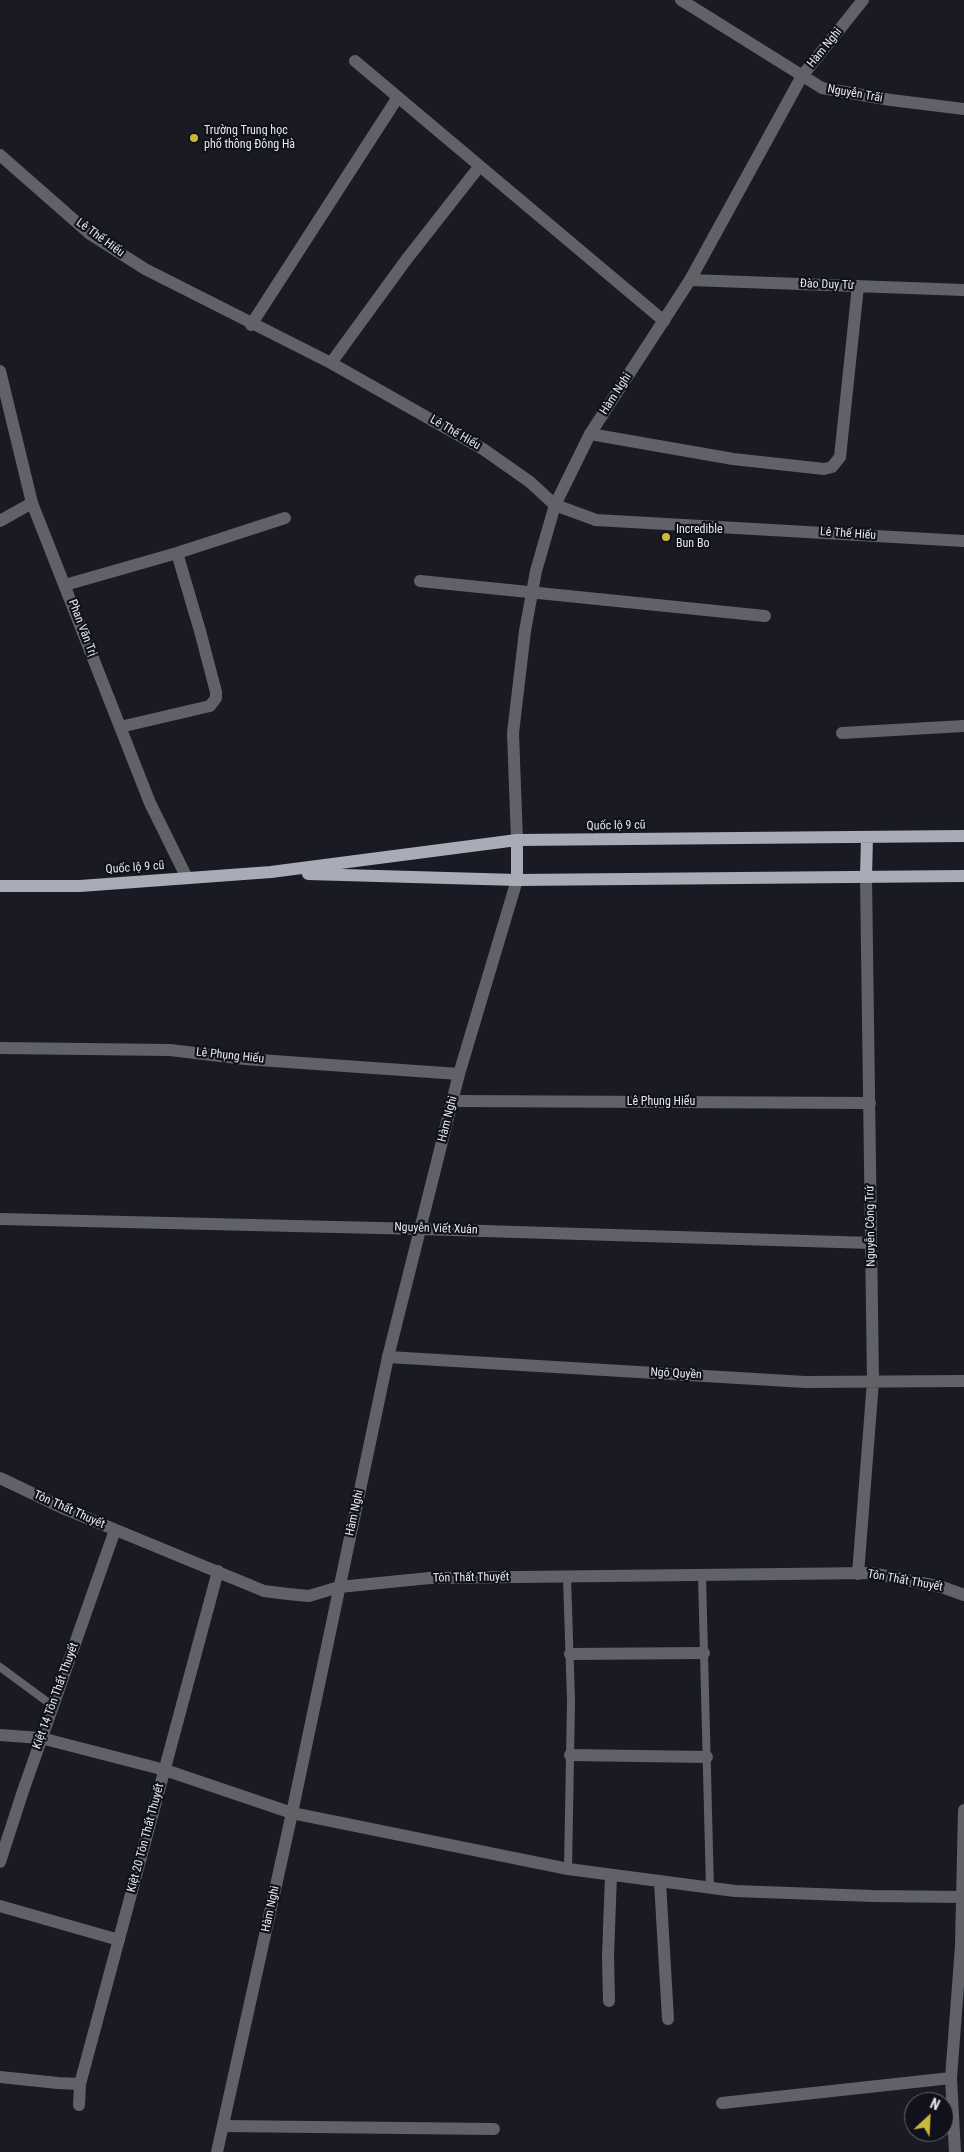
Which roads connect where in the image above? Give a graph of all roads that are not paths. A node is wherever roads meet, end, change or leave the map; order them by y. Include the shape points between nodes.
1 (681, 0) edge
2 (863, 0) edge
3 (355, 61) dead end
4 (802, 76) junction
5 (398, 97) junction
6 (964, 109) edge
7 (0, 155) edge
8 (479, 166) junction
9 (690, 280) junction
10 (858, 286) junction
11 (964, 290) edge
12 (664, 321) junction
13 (251, 325) junction
14 (331, 364) junction
15 (0, 374) edge
16 (590, 434) junction
17 (32, 504) junction
18 (555, 505) junction
19 (285, 518) dead end
20 (0, 521) edge
21 (964, 541) edge
22 (177, 553) junction
23 (420, 581) dead end
24 (64, 585) junction
25 (532, 592) junction
26 (765, 616) dead end
27 (120, 726) junction
28 (964, 726) edge
29 (842, 732) dead end
30 (964, 836) edge
31 (867, 837) junction
32 (517, 840) junction
33 (271, 872) junction
34 (964, 876) edge
35 (866, 877) junction
36 (187, 878) junction
37 (516, 880) junction
38 (0, 886) edge
39 (0, 1048) edge
40 (459, 1074) junction
41 (453, 1101) junction
42 (870, 1103) junction
43 (0, 1220) edge
44 (420, 1229) junction
45 (871, 1243) junction
46 (388, 1357) junction
47 (873, 1381) junction
48 (964, 1381) edge
49 (0, 1478) edge
50 (115, 1530) junction
51 (218, 1572) junction
52 (858, 1574) junction
53 (702, 1576) junction
54 (567, 1577) junction
55 (339, 1586) junction
56 (964, 1595) edge
57 (704, 1653) junction
58 (570, 1654) junction
59 (0, 1667) edge
60 (53, 1706) junction
61 (0, 1735) edge
62 (41, 1738) junction
63 (570, 1755) junction
64 (706, 1757) junction
65 (165, 1770) junction
66 (964, 1810) edge
67 (292, 1813) junction
68 (0, 1862) edge
69 (568, 1869) junction
70 (611, 1875) junction
71 (660, 1882) junction
72 (710, 1889) junction
73 (963, 1897) edge
74 (0, 1906) edge
75 (119, 1940) junction
76 (961, 1994) edge
77 (610, 2001) dead end
78 (668, 2019) dead end
79 (0, 2077) edge
80 (951, 2078) junction
81 (80, 2084) junction
82 (722, 2103) dead end
83 (80, 2105) dead end
84 (223, 2126) junction
85 (494, 2129) dead end
86 (218, 2152) edge
87 (955, 2152) edge

1 - 4 street, Nguyễn Trãi
2 - 4 street, Hàm Nghi
3 - 5 street
4 - 6 street, Nguyễn Trãi via 822,88
4 - 9 street, Hàm Nghi
5 - 8 street
5 - 13 street
7 - 13 street, Lê Thế Hiếu via 90,234 145,269
8 - 12 street
8 - 14 street
9 - 10 street, Đào Duy Từ
9 - 12 street, Hàm Nghi
10 - 11 street, Đào Duy Từ
10 - 16 street via 840,457 832,467 824,469 733,459
12 - 16 street, Hàm Nghi
13 - 14 street, Lê Thế Hiếu
14 - 18 street, Lê Thế Hiếu via 483,449 530,482
15 - 17 street, Phan Văn Trị
16 - 18 street, Hàm Nghi
17 - 20 street
17 - 24 street, Phan Văn Trị
18 - 21 street, Lê Thế Hiếu via 596,520
18 - 25 street, Hàm Nghi
19 - 22 street
22 - 24 street
22 - 27 street via 203,640 216,698 210,706
23 - 25 street
24 - 27 street, Phan Văn Trị
25 - 26 street
25 - 32 street, Hàm Nghi via 513,733
27 - 36 street, Phan Văn Trị via 150,803
28 - 29 street
30 - 31 main road, Quốc lộ 9 cũ
31 - 32 main road, Quốc lộ 9 cũ
31 - 35 main road
32 - 33 main road, Quốc lộ 9 cũ
32 - 37 main road
33 - 36 main road, Quốc lộ 9 cũ
33 - 37 main road, Quốc lộ 9 cũ
34 - 35 main road, Quốc lộ 9 cũ
35 - 37 main road, Quốc lộ 9 cũ
35 - 42 street, Nguyễn Công Trứ
36 - 38 main road, Quốc lộ 9 cũ via 80,886
37 - 40 street, Hàm Nghi
39 - 40 street, Lê Phụng Hiểu via 170,1050 245,1059
40 - 41 street, Hàm Nghi
41 - 42 street, Lê Phụng Hiểu
41 - 44 street, Hàm Nghi
42 - 45 street, Nguyễn Công Trứ
43 - 44 street, Nguyễn Viết Xuân
44 - 45 street, Nguyễn Viết Xuân
44 - 46 street, Hàm Nghi
45 - 47 street, Nguyễn Công Trứ
46 - 47 street, Ngô Quyền via 805,1382
46 - 55 street, Hàm Nghi
47 - 48 street, Ngô Quyền
47 - 52 street, Nguyễn Công Trứ
49 - 50 street, Tôn Thất Thuyết
50 - 51 street, Tôn Thất Thuyết
50 - 60 street, Kiệt 14 Tôn Thất Thuyết
51 - 55 street, Tôn Thất Thuyết via 264,1591 288,1594 310,1596
51 - 65 street, Kiệt 20 Tôn Thất Thuyết
52 - 53 street, Tôn Thất Thuyết
52 - 56 street, Tôn Thất Thuyết via 871,1573 942,1587
53 - 54 street, Tôn Thất Thuyết
53 - 57 lane
54 - 55 street, Tôn Thất Thuyết via 430,1578
54 - 58 lane
55 - 67 street, Hàm Nghi
57 - 58 street
57 - 64 lane
58 - 63 lane
59 - 60 lane
60 - 62 street, Kiệt 14 Tôn Thất Thuyết
61 - 62 street
62 - 65 street
62 - 68 street, Kiệt 14 Tôn Thất Thuyết
63 - 64 street
63 - 69 lane
64 - 72 lane
65 - 67 street
65 - 75 street, Kiệt 20 Tôn Thất Thuyết
66 - 73 street
67 - 69 street
67 - 84 street, Hàm Nghi
69 - 70 street
70 - 71 street
70 - 77 street
71 - 72 street
71 - 78 street
72 - 73 street
73 - 76 street
74 - 75 street
75 - 81 street, Kiệt 20 Tôn Thất Thuyết
76 - 80 street
79 - 81 street
80 - 82 street
80 - 87 street
81 - 83 street, Kiệt 20 Tôn Thất Thuyết
84 - 85 street
84 - 86 street, Hàm Nghi

